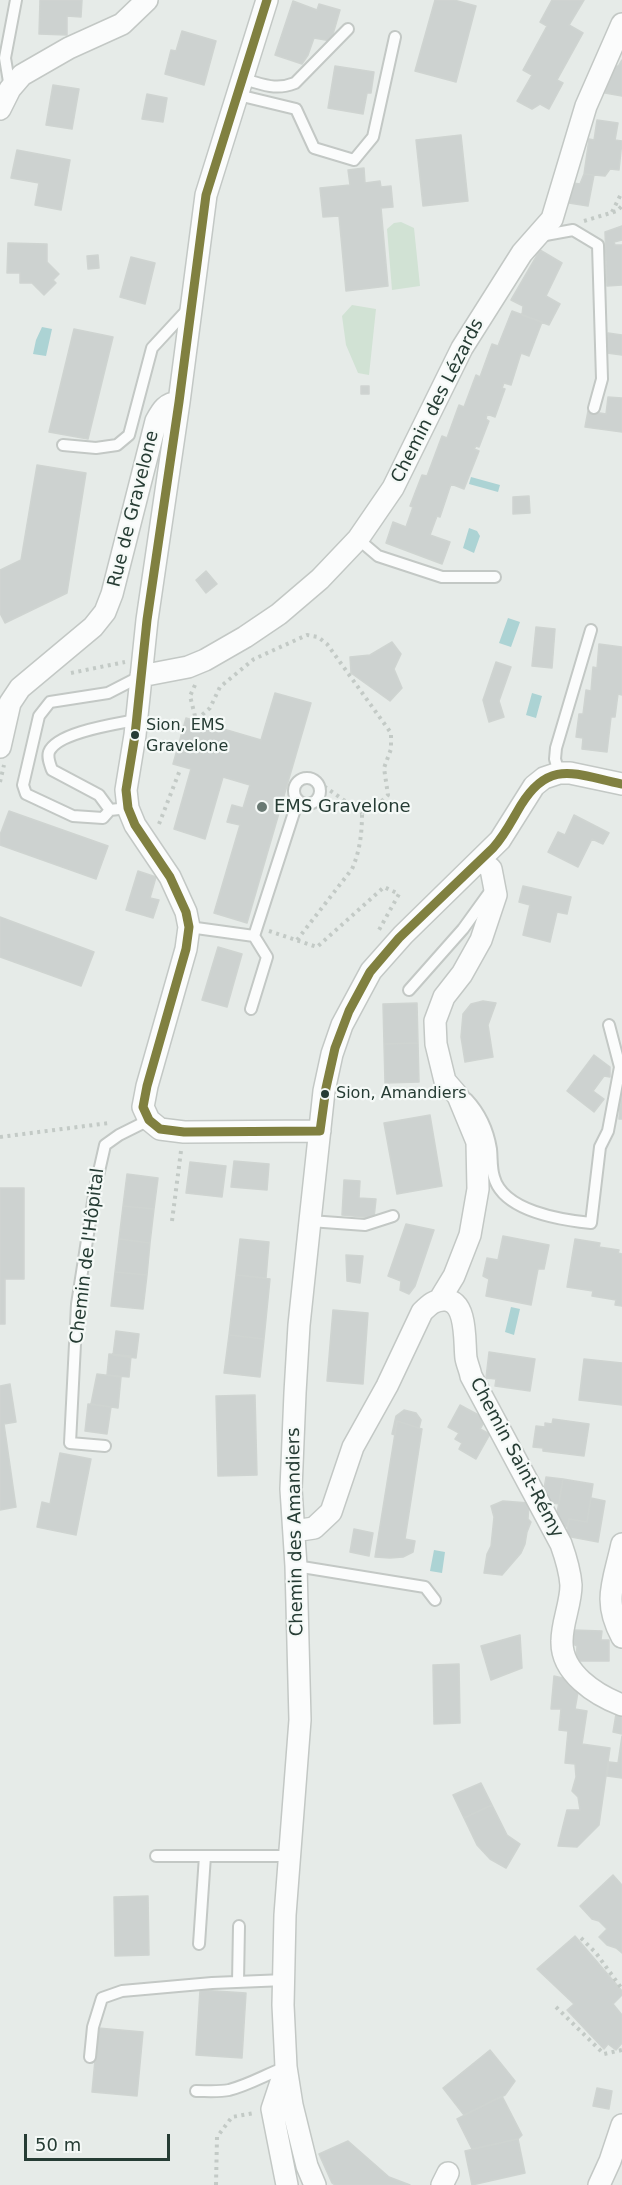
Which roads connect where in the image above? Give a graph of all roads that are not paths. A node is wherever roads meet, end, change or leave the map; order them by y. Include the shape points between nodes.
1 (16, 0) edge
2 (147, 0) edge
3 (267, 0) edge
4 (622, 24) edge
5 (348, 29) dead end
6 (395, 37) dead end
7 (241, 87) junction
8 (10, 88) junction
9 (0, 110) edge
10 (535, 237) junction
11 (191, 306) junction
12 (179, 402) junction
13 (594, 408) dead end
14 (63, 445) dead end
15 (358, 539) junction
16 (495, 577) dead end
17 (591, 630) dead end
18 (142, 669) junction
19 (136, 720) junction
20 (0, 747) edge
21 (559, 773) junction
22 (622, 784) edge
23 (298, 800) junction
24 (119, 809) junction
25 (481, 860) junction
26 (495, 886) junction
27 (189, 927) junction
28 (255, 932) junction
29 (409, 990) dead end
30 (250, 1009) dead end
31 (609, 1025) dead end
32 (458, 1096) junction
33 (149, 1120) junction
34 (320, 1131) junction
35 (393, 1216) dead end
36 (310, 1221) junction
37 (440, 1299) junction
38 (105, 1446) dead end
39 (294, 1531) junction
40 (622, 1544) edge
41 (296, 1566) junction
42 (435, 1600) dead end
43 (622, 1637) edge
44 (622, 1706) edge
45 (156, 1856) dead end
46 (205, 1856) junction
47 (289, 1856) junction
48 (239, 1926) dead end
49 (199, 1944) dead end
50 (285, 1980) junction
51 (238, 1982) junction
52 (90, 2057) dead end
53 (286, 2067) junction
54 (196, 2091) dead end
55 (622, 2125) edge
56 (287, 2185) edge
57 (315, 2185) edge
58 (599, 2185) edge

1 - 8 lane via 5,58
2 - 8 street via 122,24 42,63
3 - 7 street
4 - 10 street, Chemin des Lézards via 586,106 552,219
5 - 7 lane via 294,83 271,88
6 - 7 lane via 374,137 354,160 314,148 296,109
7 - 11 street via 206,195
8 - 9 street
10 - 13 lane via 573,230 598,245 602,379
10 - 15 street, Chemin des Lézards via 462,348 393,488
11 - 12 street
11 - 14 lane via 152,348 129,435 117,446
12 - 18 street
12 - 20 street, Rue de Gravelone via 170,403 156,421 105,612 93,627 20,688 10,703
15 - 16 lane via 378,556 442,577
15 - 18 street, Chemin des Lézards via 321,579 245,637 188,667
17 - 21 lane via 556,748
18 - 19 street
18 - 24 lane via 108,693 50,702 39,716 23,785 26,794 73,816 103,818
19 - 24 street via 126,790
19 - 24 lane via 57,742 48,760 52,770
21 - 22 street
21 - 25 street, Chemin des Amandiers via 534,786 513,822
23 - 23 lane via 310,804 318,799 318,782 306,777 298,781 294,793
23 - 28 lane
24 - 27 street via 135,825 170,877
25 - 26 street via 491,868
25 - 34 street, Chemin des Amandiers via 371,971 342,1025 332,1054
26 - 29 lane
26 - 32 street via 496,895 481,940 444,997 435,1022 445,1081
27 - 28 lane
27 - 33 street via 147,1086 143,1107
28 - 30 lane via 267,957
31 - 32 lane via 620,1066 609,1131 600,1147 591,1223 569,1221 506,1198 494,1179 483,1121 468,1100
32 - 37 street via 477,1142 478,1190 470,1235
33 - 34 street via 160,1129 184,1132
33 - 38 lane, Chemin de l'Hôpital via 105,1145 77,1304 70,1443
34 - 36 street, Chemin des Amandiers
35 - 36 lane via 365,1225
36 - 39 street, Chemin des Amandiers via 295,1393 291,1489
37 - 39 street via 422,1312 353,1447 331,1512 314,1528
37 - 44 street, Chemin Saint-Rémy via 457,1305 465,1328 471,1376 567,1558 571,1586 562,1642 564,1658 575,1675
39 - 41 street, Chemin des Amandiers
40 - 43 street via 610,1602
41 - 42 lane via 425,1587
41 - 47 street, Chemin des Amandiers via 300,1720
45 - 46 lane
46 - 47 lane
46 - 49 lane
47 - 50 street, Chemin des Amandiers
48 - 51 lane
50 - 51 lane
50 - 53 street, Chemin des Amandiers
51 - 52 lane via 122,1991 102,1998 93,2027
53 - 54 lane via 227,2091
53 - 56 street via 272,2109
53 - 57 street, Chemin des Amandiers via 292,2105
55 - 58 street

